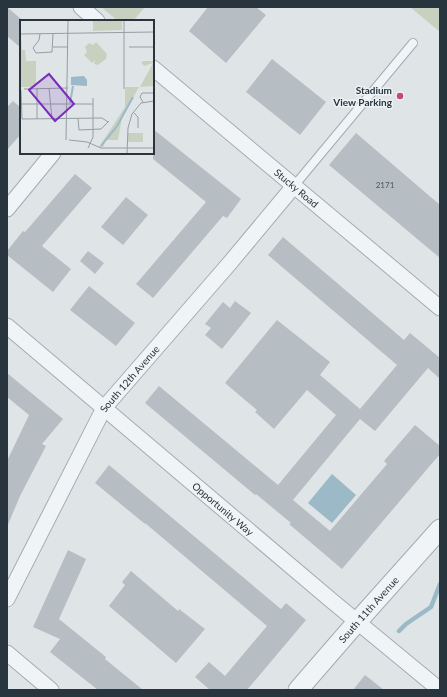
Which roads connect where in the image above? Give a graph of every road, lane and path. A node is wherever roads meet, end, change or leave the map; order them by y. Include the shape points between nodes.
1 (81, 7) edge
2 (96, 20) edge
3 (413, 43) dead end
4 (154, 69) edge
5 (52, 154) edge
6 (294, 186) junction
7 (7, 208) edge
8 (440, 308) edge
9 (7, 326) edge
10 (104, 408) junction
11 (440, 529) edge
12 (7, 600) edge
13 (357, 622) junction
14 (7, 653) edge
15 (51, 690) edge
16 (298, 690) edge
17 (440, 690) edge

1 - 2 street
3 - 6 lane
4 - 6 street, Stucky Road
5 - 7 street
6 - 8 street, Stucky Road
6 - 10 street, South 12th Avenue
9 - 10 street, Opportunity Way
10 - 12 street, South 12th Avenue
10 - 13 street, Opportunity Way
11 - 13 street, South 11th Avenue
13 - 16 street, South 11th Avenue
13 - 17 street, Opportunity Way
14 - 15 street

